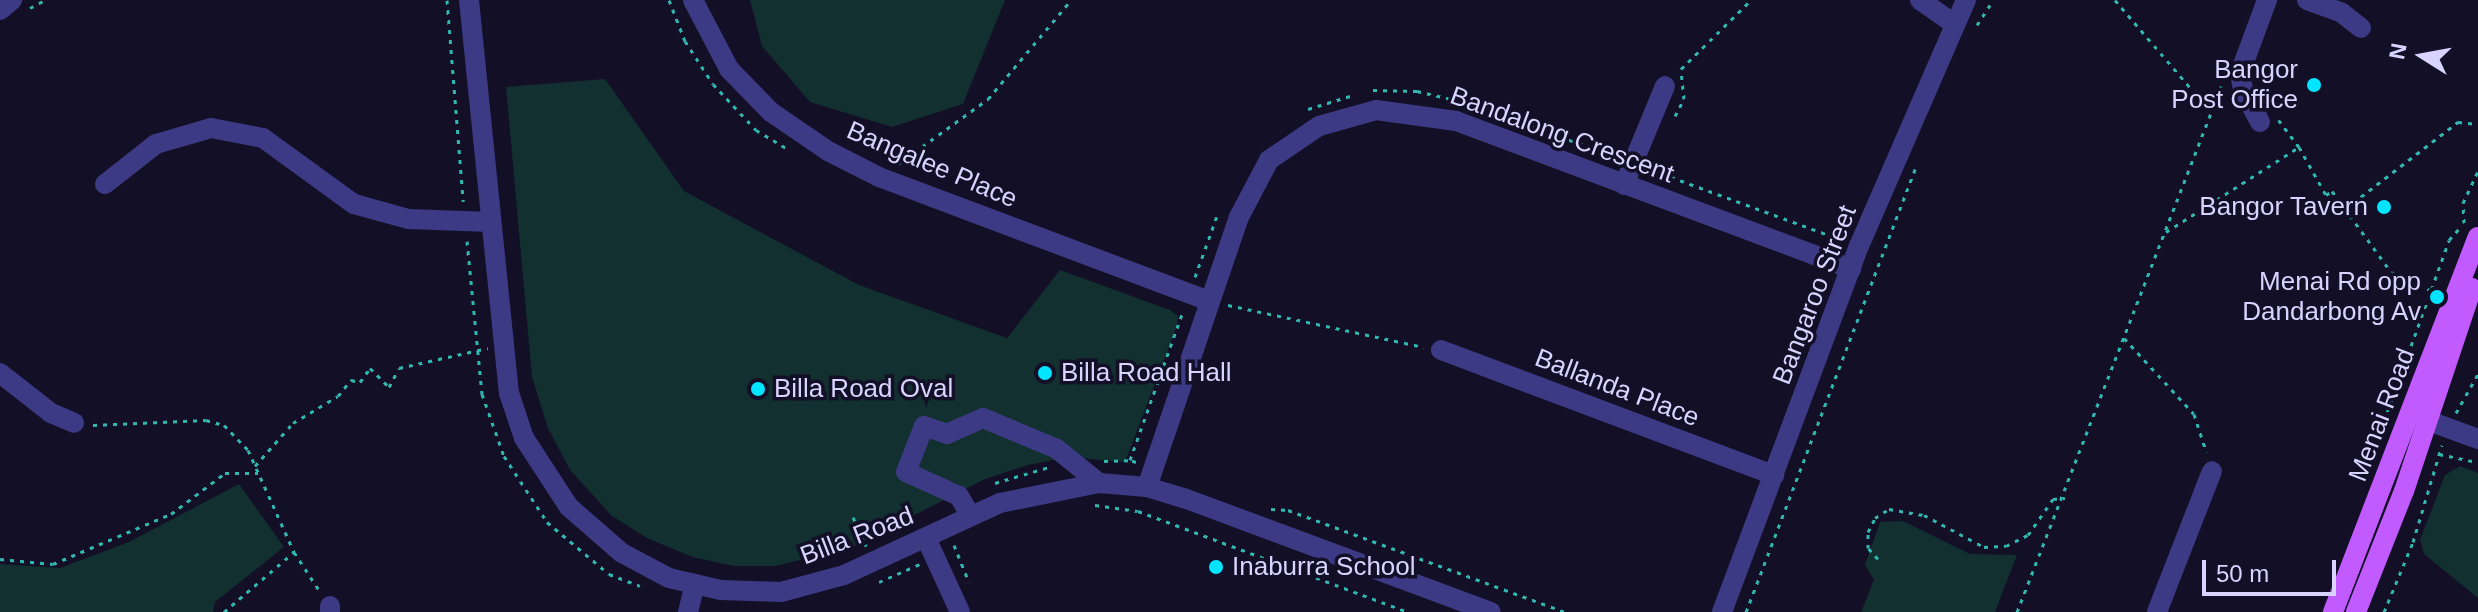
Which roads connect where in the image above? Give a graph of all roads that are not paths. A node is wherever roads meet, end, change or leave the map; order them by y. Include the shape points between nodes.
1 (12, 0) edge
2 (469, 0) edge
3 (693, 0) edge
4 (1920, 0) edge
5 (1966, 0) edge
6 (2267, 0) edge
7 (2319, 2) edge
8 (0, 10) edge
9 (1952, 22) junction
10 (2361, 28) dead end
11 (1665, 86) dead end
12 (2260, 122) dead end
13 (105, 184) dead end
14 (1624, 185) junction
15 (490, 222) junction
16 (2478, 237) edge
17 (1851, 269) junction
18 (2478, 269) edge
19 (1199, 297) junction
20 (1441, 350) road end
21 (0, 373) edge
22 (2420, 418) junction
23 (74, 423) road end
24 (2478, 439) edge
25 (2212, 471) road end
26 (1774, 475) junction
27 (1150, 477) junction
28 (1099, 483) junction
29 (970, 515) junction
30 (926, 538) junction
31 (695, 584) junction
32 (688, 612) edge
33 (960, 612) edge
34 (1491, 612) edge
35 (1722, 612) edge
36 (2157, 612) edge
37 (2333, 612) edge
38 (2356, 612) edge

1 - 8 street
2 - 15 street, Billa Road
3 - 19 street, Bangalee Place via 729,69 771,112 828,151 879,177
4 - 9 street
5 - 9 street, Bangaroo Street
6 - 12 street via 2240,73
7 - 10 street
9 - 17 street, Bangaroo Street
11 - 14 street
13 - 15 street via 156,144 211,128 263,138 354,204 408,219
14 - 17 street, Bandalong Crescent
14 - 19 street, Bandalong Crescent via 1456,121 1376,110 1319,126 1269,160
15 - 31 street, Billa Road via 509,393 524,438 569,507 622,553 669,578
16 - 22 main road, Menai Road
17 - 26 street, Bangaroo Street
18 - 22 main road, Menai Road
19 - 27 street, Bandalong Crescent
20 - 26 street, Ballanda Place
21 - 23 street via 51,413
22 - 24 street
22 - 37 main road, Menai Road
22 - 38 main road, Menai Road
25 - 36 street
26 - 35 street, Bangaroo Street
27 - 28 street, Billa Road
27 - 34 street, Billa Road
28 - 29 street, Billa Road via 1027,495
28 - 29 street via 1057,449 983,418 947,434 924,426 906,472 959,496
29 - 30 street, Billa Road
30 - 31 street, Billa Road via 844,575 781,592
30 - 33 street
31 - 32 street

